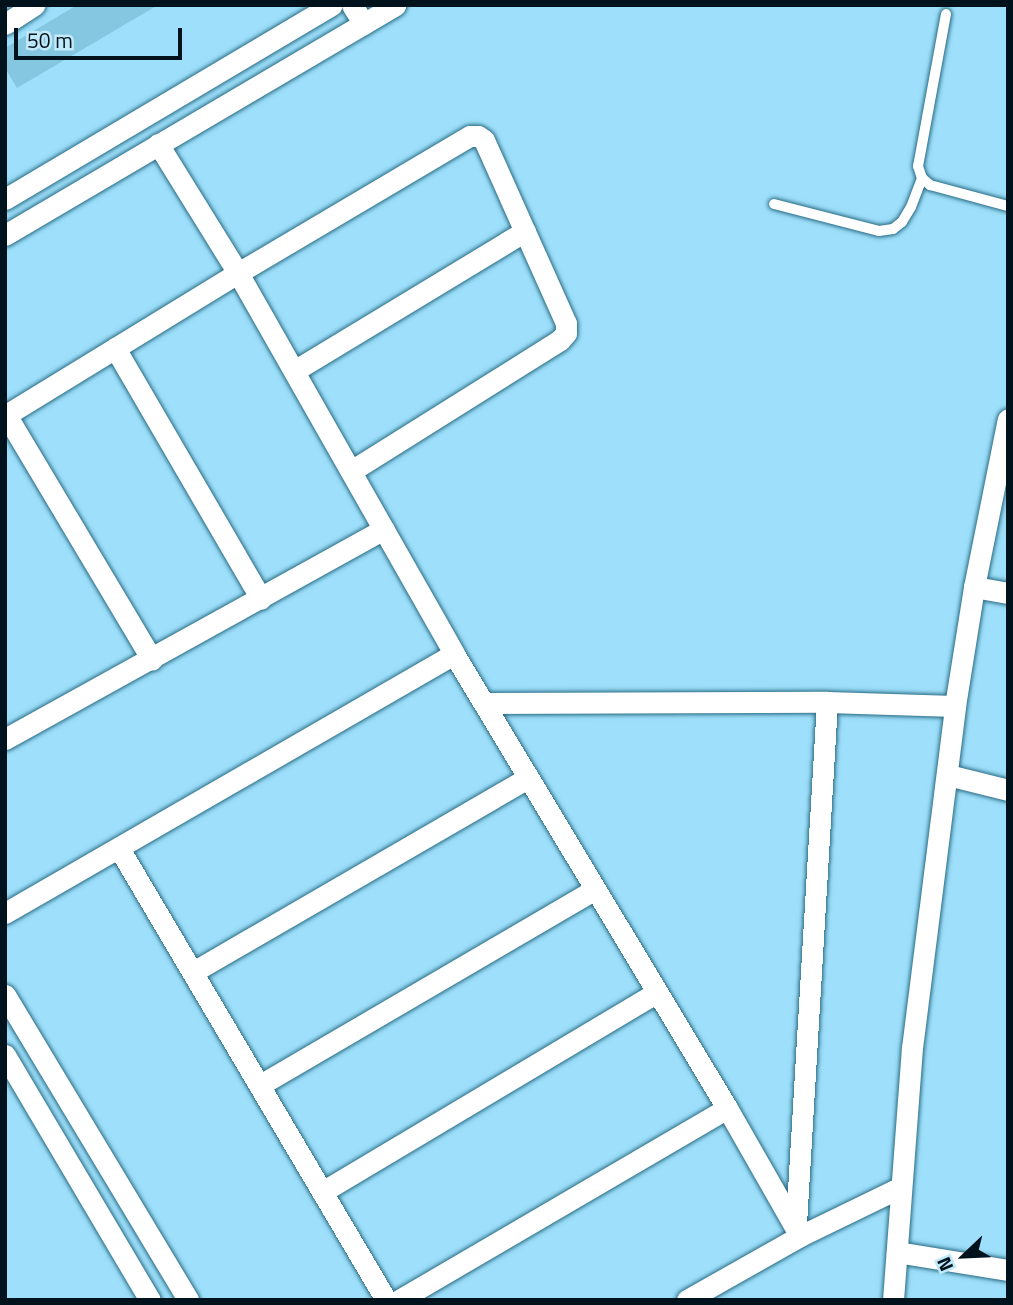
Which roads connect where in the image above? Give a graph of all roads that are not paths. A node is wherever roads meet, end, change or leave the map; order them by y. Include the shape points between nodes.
1 (34, 5) edge
2 (332, 5) edge
3 (352, 5) edge
4 (395, 5) edge
5 (946, 14) dead end
6 (5, 24) edge
7 (364, 24) junction
8 (158, 144) junction
9 (922, 178) junction
10 (5, 200) edge
11 (774, 204) dead end
12 (1008, 206) edge
13 (525, 231) junction
14 (5, 235) edge
15 (238, 273) junction
16 (115, 348) junction
17 (294, 372) junction
18 (6, 414) edge
19 (1008, 419) edge
20 (351, 471) junction
21 (384, 530) junction
22 (974, 587) junction
23 (1008, 593) edge
24 (261, 599) junction
25 (454, 654) junction
26 (152, 660) junction
27 (827, 702) junction
28 (484, 703) junction
29 (955, 706) junction
30 (5, 739) edge
31 (948, 775) junction
32 (528, 778) junction
33 (1008, 790) edge
34 (120, 850) junction
35 (595, 889) junction
36 (5, 913) edge
37 (193, 972) junction
38 (657, 992) junction
39 (5, 995) edge
40 (5, 1055) edge
41 (12, 1081) edge
42 (260, 1085) junction
43 (727, 1108) junction
44 (899, 1188) junction
45 (322, 1192) junction
46 (798, 1230) junction
47 (897, 1252) junction
48 (1008, 1270) edge
49 (149, 1300) edge
50 (188, 1300) edge
51 (386, 1300) edge
52 (398, 1300) edge
53 (687, 1300) edge
54 (892, 1300) edge

1 - 6 street
2 - 10 street
3 - 7 street
4 - 7 street
5 - 9 lane via 918,166
7 - 8 street
8 - 14 street
8 - 15 street
9 - 11 lane via 902,222 893,229 879,231
9 - 12 lane via 930,185
13 - 15 street via 484,140 470,136
13 - 17 street
13 - 20 street via 566,323 566,333
15 - 16 street
15 - 17 street
16 - 18 street
16 - 24 street
17 - 20 street
18 - 26 street
19 - 22 street
20 - 21 street
21 - 24 street
21 - 25 street
22 - 23 street
22 - 29 street
24 - 26 street
25 - 28 street
25 - 34 street
26 - 30 street
27 - 28 street
27 - 29 street
27 - 46 street
28 - 32 street
29 - 31 street
31 - 33 street
31 - 44 street via 912,1048
32 - 35 street
32 - 37 street
34 - 36 street
34 - 37 street
35 - 38 street
35 - 42 street
37 - 42 street
38 - 43 street
38 - 45 street
39 - 50 street
40 - 41 street
41 - 49 street
42 - 45 street
43 - 46 street
43 - 52 street
44 - 46 street
44 - 47 street
45 - 51 street
46 - 53 street
47 - 48 street
47 - 54 street

